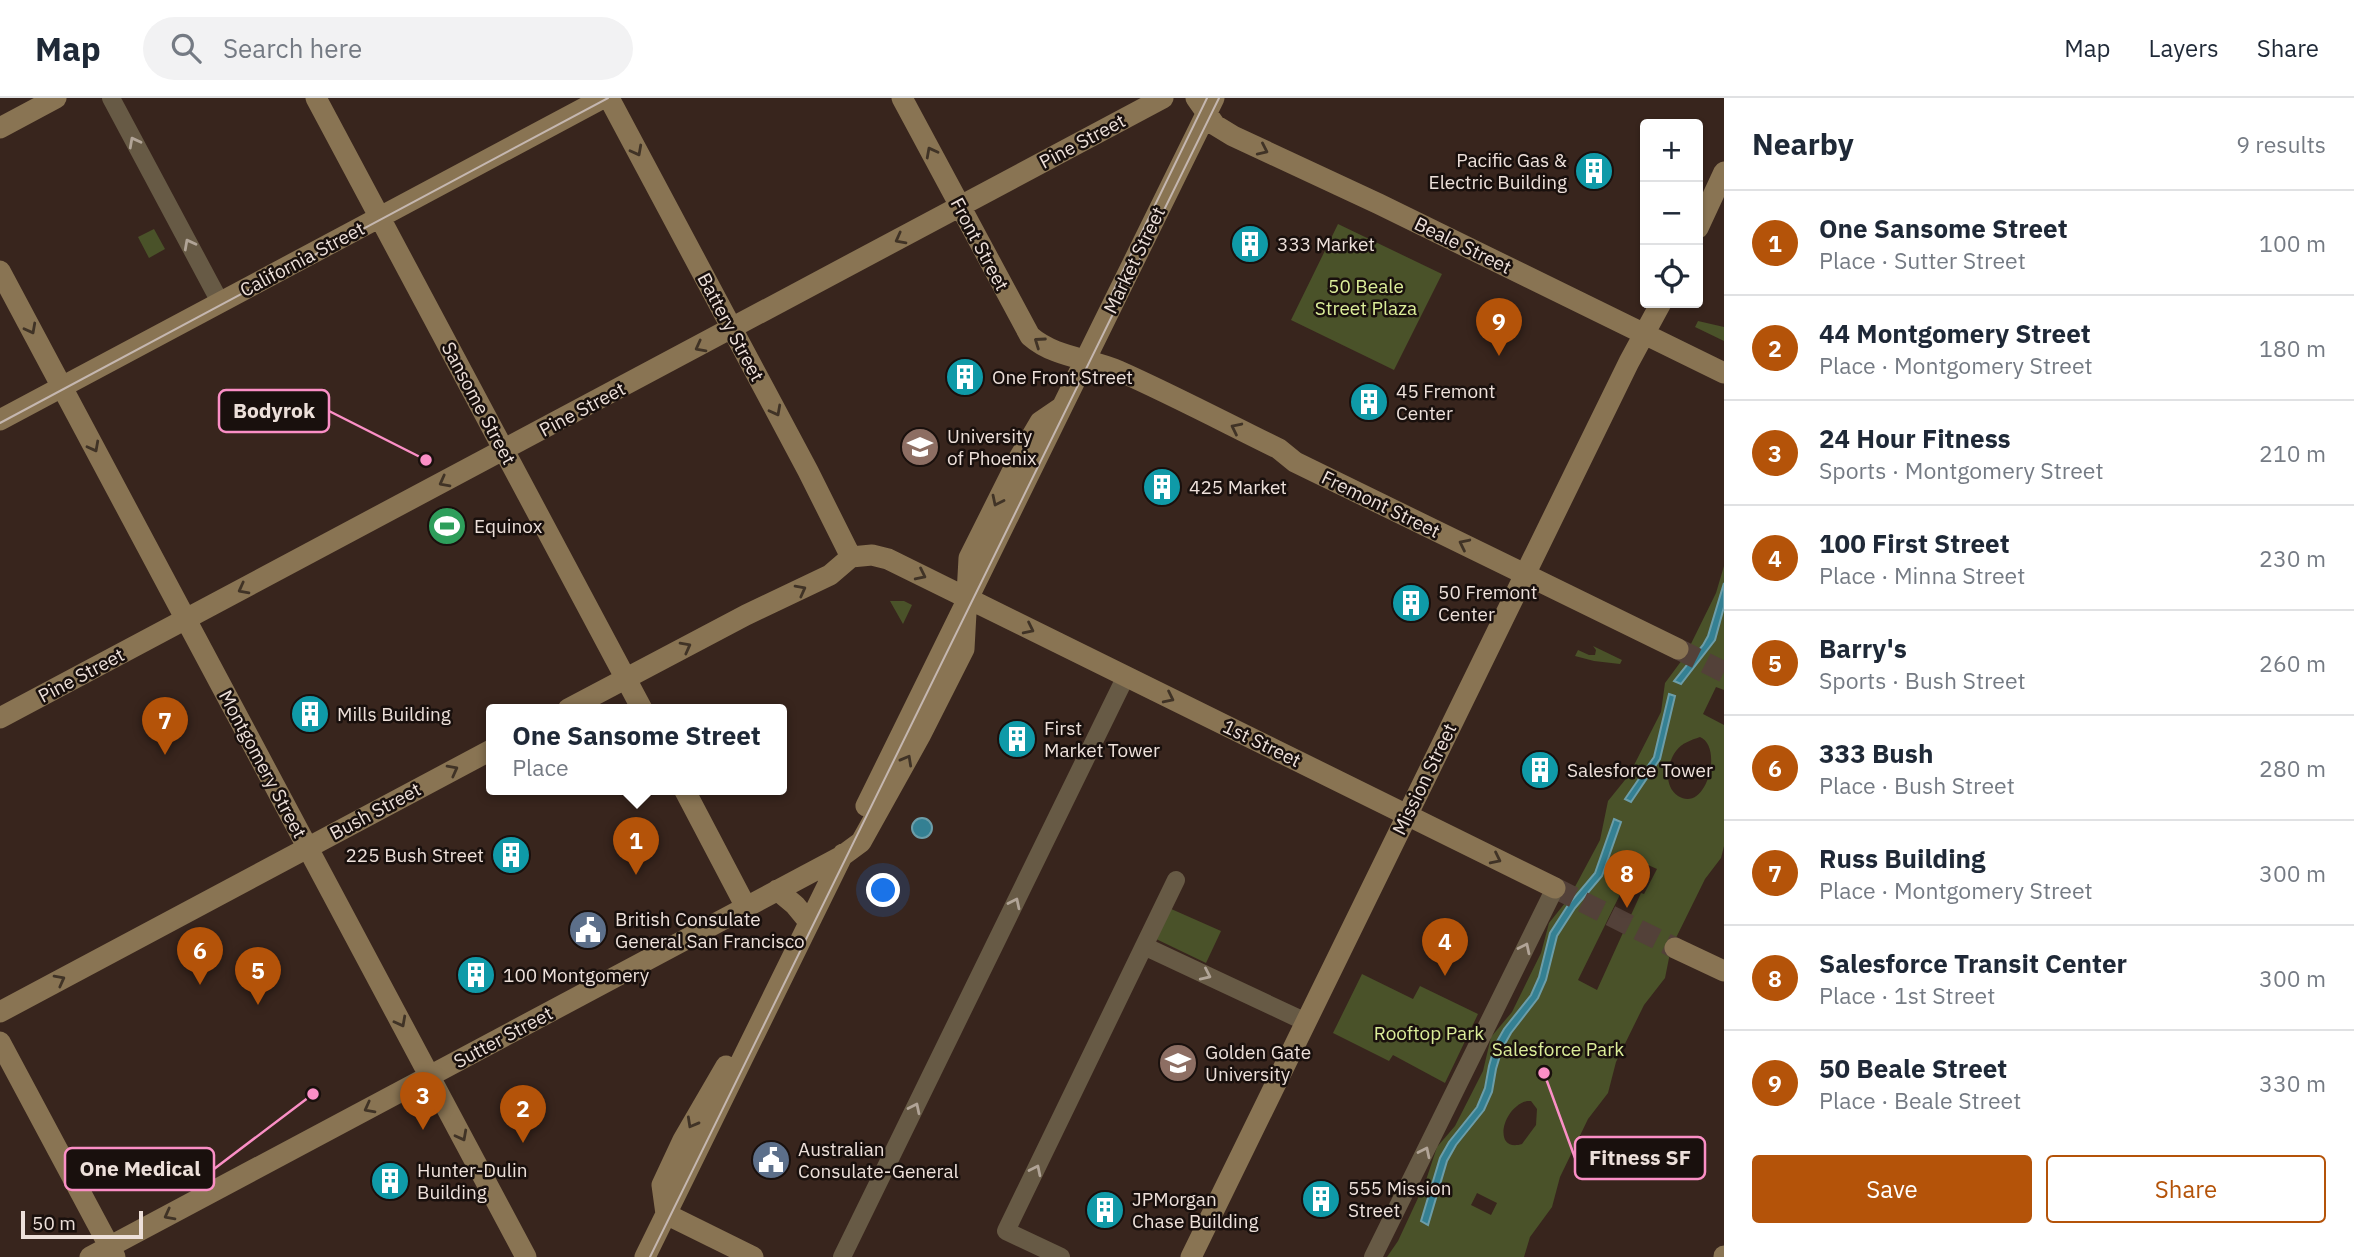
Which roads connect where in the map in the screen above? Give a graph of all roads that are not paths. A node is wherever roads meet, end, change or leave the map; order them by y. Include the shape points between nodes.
1 (56, 98) edge
2 (111, 98) edge
3 (316, 98) edge
4 (603, 98) edge
5 (609, 98) edge
6 (902, 98) edge
7 (1163, 98) edge
8 (1222, 98) edge
9 (1205, 103) edge
10 (0, 128) edge
11 (1724, 172) edge
12 (960, 207) junction
13 (380, 217) junction
14 (1703, 217) edge
15 (0, 271) edge
16 (220, 302) junction
17 (1658, 308) edge
18 (732, 329) junction
19 (1644, 334) junction
20 (1085, 360) junction
21 (1724, 373) edge
22 (61, 387) junction
23 (0, 420) edge
24 (504, 450) junction
25 (851, 557) junction
26 (1525, 574) junction
27 (968, 599) junction
28 (186, 619) junction
29 (1678, 649) tunnel mouth
30 (1126, 676) junction
31 (625, 678) junction
32 (577, 704) edge
33 (639, 704) edge
34 (0, 718) edge
35 (486, 753) edge
36 (687, 795) edge
37 (1407, 815) junction
38 (307, 847) junction
39 (842, 856) junction
40 (1176, 880) dead end
41 (1555, 888) joint
42 (777, 890) junction
43 (746, 907) junction
44 (809, 922) junction
45 (1144, 946) junction
46 (1675, 947) tunnel mouth
47 (1724, 971) edge
48 (0, 1012) edge
49 (1306, 1022) junction
50 (0, 1042) edge
51 (429, 1076) junction
52 (666, 1214) junction
53 (112, 1252) edge
54 (90, 1257) edge
55 (526, 1257) edge
56 (645, 1257) edge
57 (753, 1257) edge
58 (842, 1257) edge
59 (1060, 1257) edge
60 (1191, 1257) edge
61 (1373, 1257) edge

1 - 10 street
16 -> 2 street
3 - 13 street, Sansome Street
4 - 13 street, California Street
5 -> 18 street, Battery Street
12 -> 6 street, Front Street
7 - 12 street, Pine Street
8 - 9 street, Market Street
9 -> 19 street, Beale Street via 1214,125 1233,136
9 - 20 street, Market Street
11 - 14 street
12 -> 18 street, Pine Street
20 -> 12 street, Front Street via 1046,348 1030,336
13 - 16 street, California Street
13 - 24 street, Sansome Street
15 -> 22 street, Montgomery Street
16 - 22 street, California Street
17 - 19 street, Mission Street
18 -> 24 street, Pine Street
18 -> 25 street, Battery Street
19 - 21 street, Beale Street
19 - 26 street, Mission Street
26 -> 20 street, Fremont Street via 1129,376
20 - 27 street, Market Street via 1062,407 1040,422 969,558
22 - 23 street, California Street
22 -> 28 street, Montgomery Street
24 -> 28 street, Pine Street
24 - 31 street, Sansome Street
25 -> 27 street via 888,559
31 -> 25 street via 821,580
26 - 29 street, Fremont Street
26 - 37 street, Mission Street
27 -> 30 street, 1st Street
27 - 39 street, Market Street
28 - 34 street, Pine Street
28 - 38 street, Montgomery Street
30 -> 37 street, 1st Street
58 -> 30 street
31 - 32 street
31 - 33 street, Sansome Street
38 -> 35 street, Bush Street
36 - 43 street
37 -> 41 street, 1st Street
37 - 49 street, Mission Street
48 -> 38 street, Bush Street
38 -> 51 street, Montgomery Street
39 - 42 street, Sutter Street
39 - 44 street, Market Street
40 - 45 street
61 -> 41 street
42 - 43 street, Sutter Street
42 - 44 street
43 - 51 street, Sutter Street
44 - 52 street, Market Street
45 -> 49 street
59 -> 45 street via 1006,1231
46 - 47 street
49 - 60 street, Mission Street
50 - 53 street
51 -> 53 street, Sutter Street
51 -> 55 street, Montgomery Street
52 - 56 street, Market Street
52 - 57 street
53 - 54 street, Sutter Street

